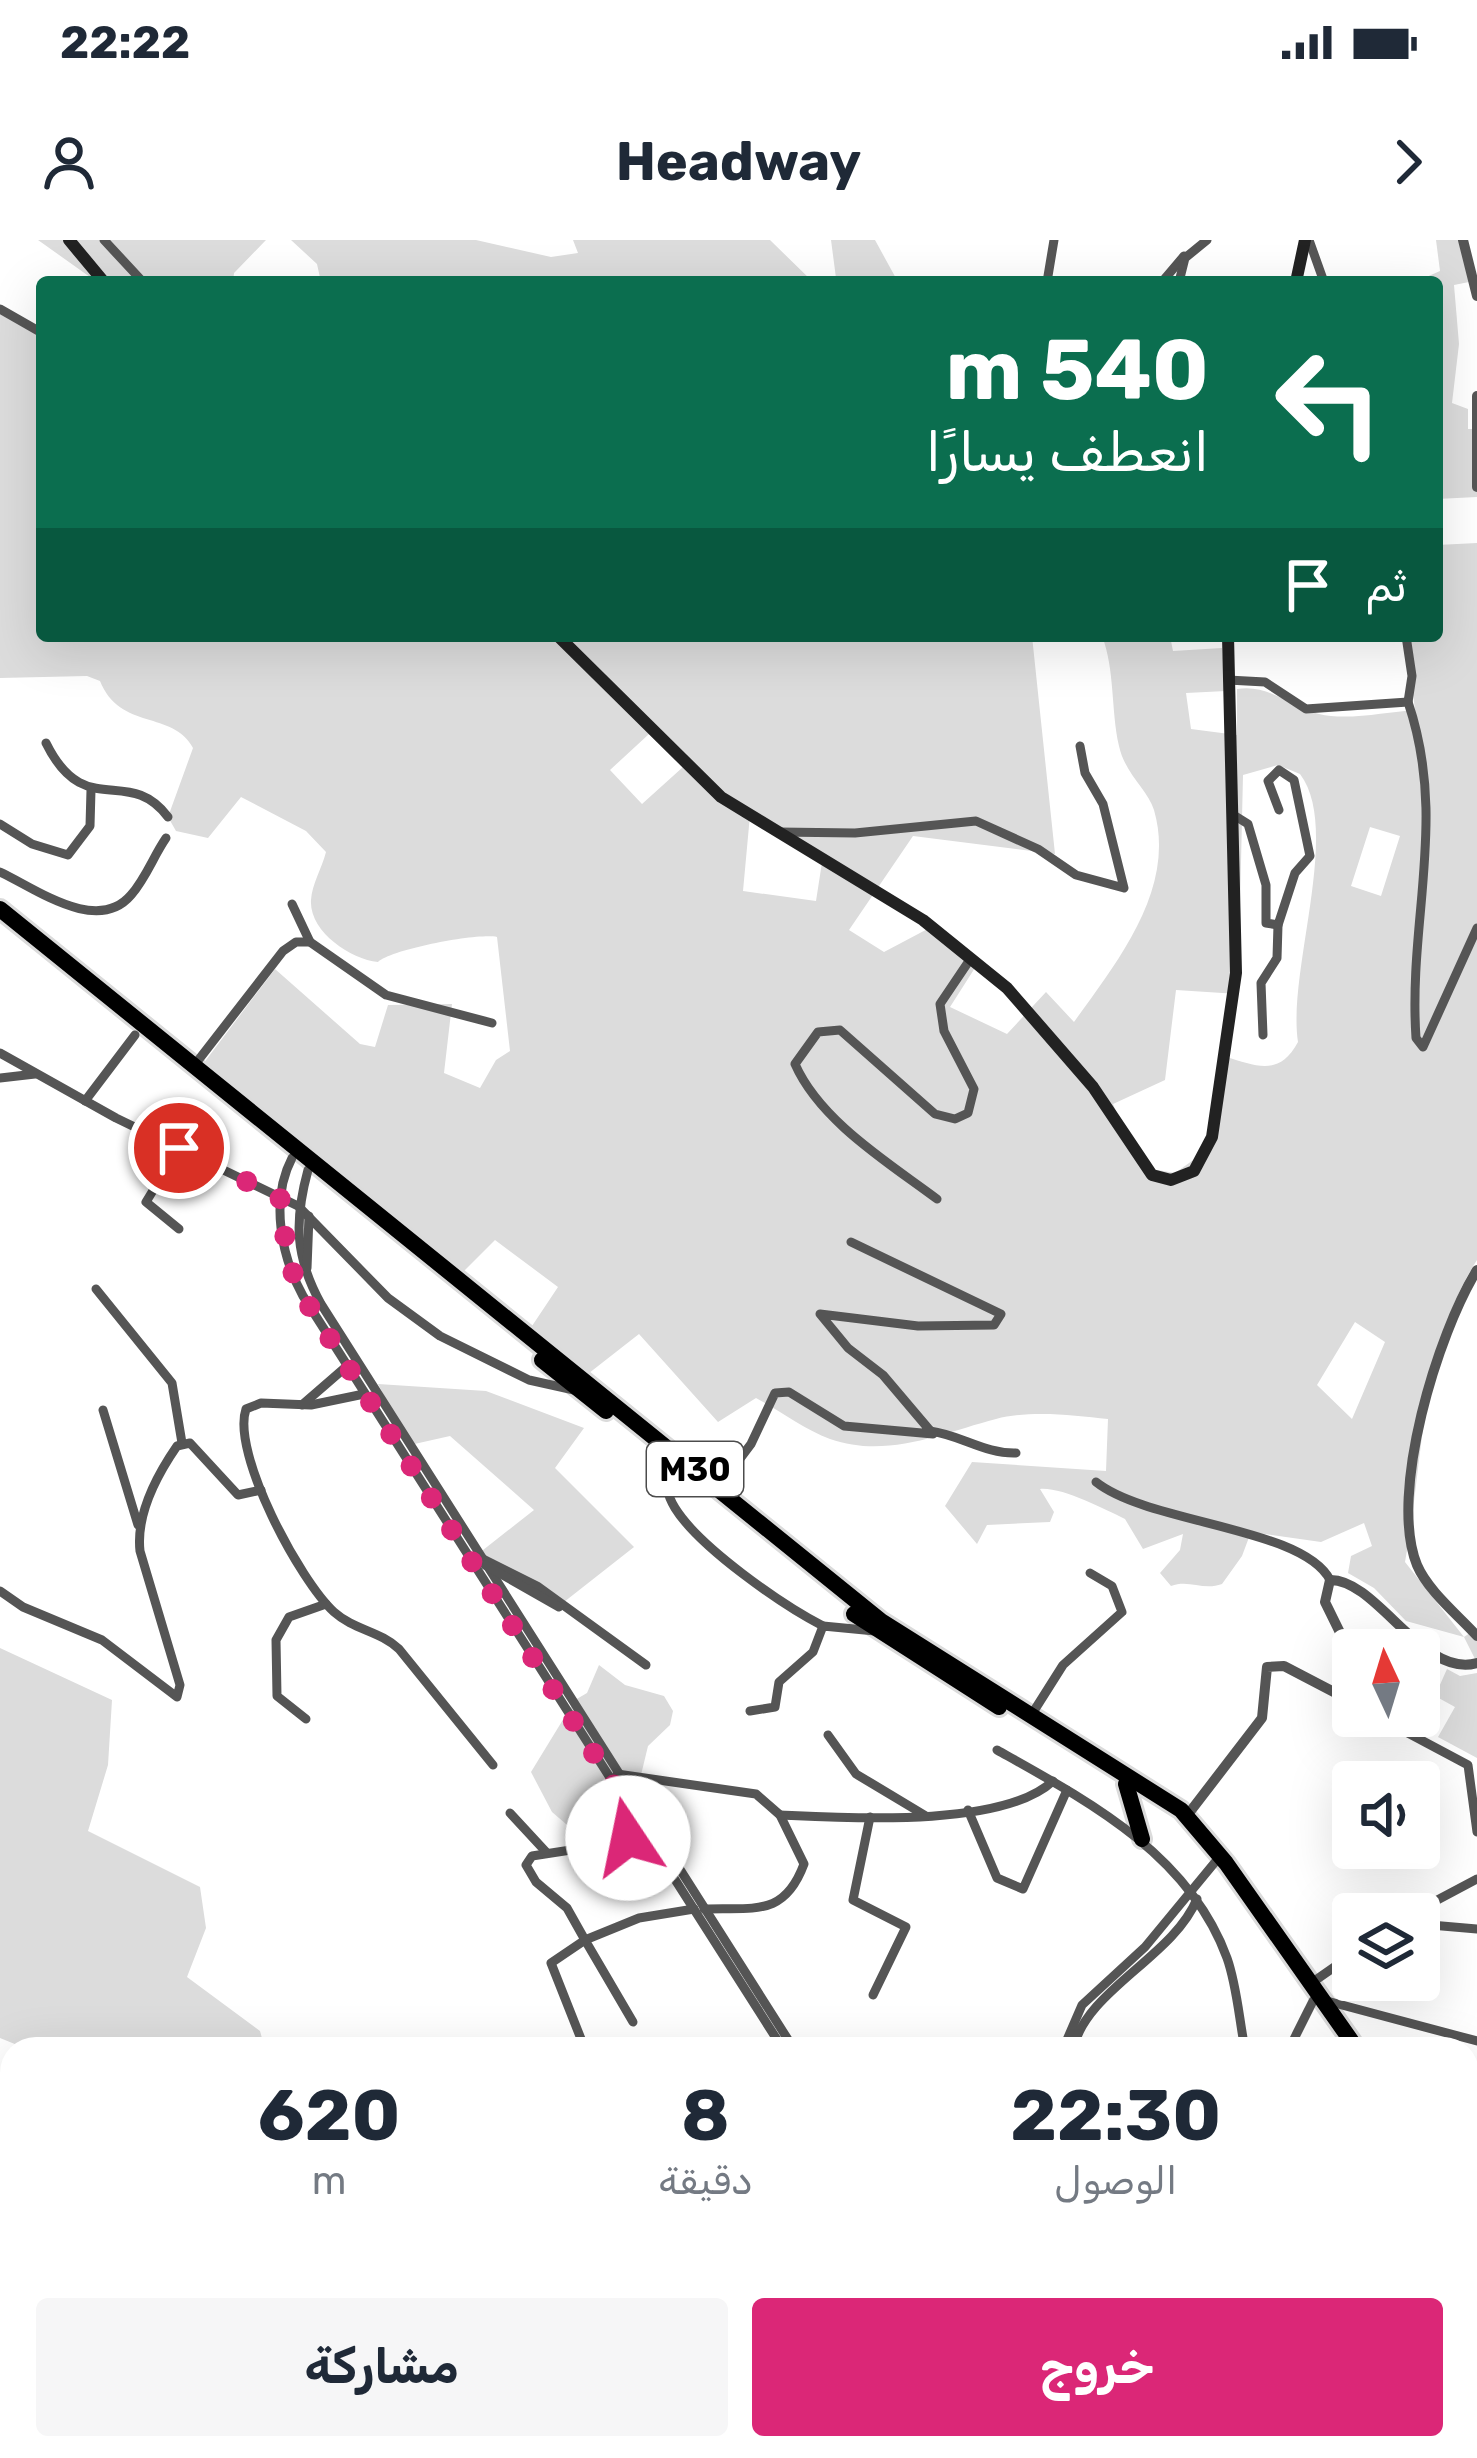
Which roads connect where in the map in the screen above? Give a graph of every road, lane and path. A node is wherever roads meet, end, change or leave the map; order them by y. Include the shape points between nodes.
1 (69, 240) edge
2 (104, 240) edge
3 (1054, 240) edge
4 (1207, 240) edge
5 (1307, 240) edge
6 (1462, 240) edge
7 (1188, 253) junction
8 (99, 276) edge
9 (137, 276) edge
10 (1048, 276) edge
11 (1167, 276) edge
12 (1181, 276) edge
13 (1298, 276) edge
14 (1322, 276) edge
15 (1477, 296) edge
16 (0, 309) edge
17 (36, 329) edge
18 (1477, 396) edge
19 (1477, 487) edge
20 (565, 642) edge
21 (1228, 642) edge
22 (1407, 642) edge
23 (1228, 680) junction
24 (1408, 702) junction
25 (46, 743) dead end
26 (1079, 746) dead end
27 (91, 790) junction
28 (1280, 810) dead end
29 (1232, 814) junction
30 (168, 817) dead end
31 (0, 824) edge
32 (774, 833) junction
33 (166, 838) dead end
34 (0, 872) edge
35 (292, 904) dead end
36 (0, 909) edge
37 (0, 922) edge
38 (1278, 925) junction
39 (1477, 928) edge
40 (310, 942) junction
41 (971, 958) junction
42 (492, 1023) dead end
43 (135, 1035) junction
44 (1263, 1035) dead end
45 (0, 1053) edge
46 (193, 1066) junction
47 (35, 1074) junction
48 (0, 1078) edge
49 (85, 1101) junction
50 (179, 1148) junction
51 (292, 1158) junction
52 (308, 1170) junction
53 (280, 1198) junction
54 (938, 1199) dead end
55 (298, 1206) junction
56 (309, 1216) junction
57 (179, 1229) dead end
58 (851, 1242) dead end
59 (1477, 1270) edge
60 (307, 1280) junction
61 (96, 1288) dead end
62 (347, 1366) junction
63 (580, 1390) junction
64 (364, 1394) junction
65 (302, 1405) junction
66 (103, 1409) dead end
67 (930, 1431) junction
68 (182, 1444) junction
69 (660, 1453) junction
70 (1016, 1454) dead end
71 (1096, 1482) dead end
72 (718, 1488) junction
73 (261, 1490) junction
74 (140, 1529) junction
75 (762, 1531) junction
76 (477, 1561) junction
77 (1090, 1573) dead end
78 (1330, 1580) junction
79 (0, 1591) edge
80 (534, 1593) junction
81 (326, 1604) junction
82 (513, 1608) junction
83 (568, 1610) junction
84 (823, 1626) junction
85 (1338, 1629) edge
86 (875, 1631) junction
87 (1477, 1636) edge
88 (1477, 1663) edge
89 (646, 1665) dead end
90 (1332, 1691) edge
91 (1006, 1704) junction
92 (750, 1711) dead end
93 (1031, 1714) junction
94 (306, 1719) dead end
95 (828, 1735) dead end
96 (1417, 1737) edge
97 (997, 1750) dead end
98 (493, 1765) dead end
99 (1473, 1766) edge
100 (617, 1774) junction
101 (1053, 1781) junction
102 (1126, 1784) junction
103 (1475, 1788) edge
104 (1066, 1790) junction
105 (634, 1809) junction
106 (968, 1810) junction
107 (511, 1813) dead end
108 (781, 1815) junction
109 (926, 1816) junction
110 (870, 1817) junction
111 (1185, 1820) junction
112 (643, 1831) junction
113 (1477, 1832) edge
114 (1142, 1839) junction
115 (547, 1852) junction
116 (1216, 1862) junction
117 (1477, 1879) edge
118 (1191, 1885) junction
119 (1440, 1899) edge
120 (1198, 1902) junction
121 (699, 1909) junction
122 (1440, 1926) edge
123 (1477, 1929) edge
124 (585, 1940) junction
125 (1332, 1977) edge
126 (873, 1995) dead end
127 (1315, 1995) junction
128 (633, 2022) dead end
129 (580, 2037) edge
130 (776, 2037) edge
131 (786, 2037) edge
132 (1068, 2037) edge
133 (1078, 2037) edge
134 (1243, 2037) edge
135 (1295, 2037) edge
136 (1340, 2037) edge
137 (1348, 2037) edge
138 (1463, 2037) edge
139 (0, 2091) edge
140 (0, 2102) edge

1 - 8 main road
2 - 9 street
3 - 10 street
4 - 7 street
5 - 13 main road
5 - 14 street
6 - 15 street
7 - 11 street
7 - 12 street
16 - 17 street
18 - 19 street
20 - 32 main road via 693,774
21 - 23 main road
22 - 24 street
23 - 24 street via 1265,682 1299,707 1320,711
23 - 29 main road
24 - 39 street via 1429,787 1414,954 1416,1038 1423,1048
25 - 27 street via 68,778
26 - 32 street via 1124,888 1076,875 976,821
27 - 30 street via 138,794
27 - 31 street via 90,826 68,855
28 - 38 street via 1268,781 1279,770 1294,780 1310,856 1294,873
29 - 38 street via 1249,824 1266,885 1266,923
29 - 41 main road via 1235,973 1211,1137 1194,1171 1171,1180 1152,1175 1081,1073
32 - 41 main road via 923,920
33 - 34 street via 130,897 109,910 75,907
35 - 40 street
36 - 46 highway, M30
37 - 43 highway, M30
38 - 44 street via 1277,958 1262,983
40 - 42 street via 386,995
40 - 46 street via 283,951
41 - 54 street via 940,1004 944,1031 974,1089 968,1113 935,1114 840,1030 818,1032 795,1064 833,1116
43 - 49 street
43 - 51 highway, M30
45 - 47 street
46 - 72 highway, M30
47 - 48 street
47 - 49 street
49 - 50 street
50 - 53 street
50 - 57 street via 146,1202
51 - 52 highway, M30
51 - 53 street
52 - 55 street
52 - 63 highway, M30
53 - 55 street
53 - 62 street via 295,1281
55 - 56 street
55 - 60 street
56 - 60 street
56 - 63 street via 388,1298 440,1336 529,1379
58 - 67 street via 1000,1314 994,1324 949,1326 820,1315
59 - 87 street via 1451,1322 1417,1432 1411,1481 1416,1564
60 - 76 street
61 - 68 street via 172,1383
62 - 64 street
62 - 65 street
63 - 69 highway, M30
64 - 65 street
64 - 76 street
65 - 73 street via 246,1409 243,1437
66 - 74 street
67 - 70 street
67 - 72 street via 844,1426 789,1392 775,1394
68 - 73 street via 196,1447 238,1495
68 - 74 street via 162,1469
69 - 75 highway, M30
69 - 84 street via 683,1519 753,1581
71 - 78 street via 1138,1505 1293,1551 1322,1564
72 - 75 highway, M30
73 - 81 street
74 - 79 street via 177,1697 102,1640
75 - 86 highway, M30
75 - 91 highway, M30
76 - 80 street
76 - 82 street
76 - 83 street via 523,1577
76 - 105 street
77 - 93 street via 1112,1586 1121,1612 1063,1665
78 - 85 street via 1325,1602
78 - 88 street via 1354,1586 1451,1662
80 - 82 street
80 - 83 street
81 - 94 street via 289,1617 276,1640 277,1696
81 - 98 street via 399,1649
82 - 100 street
83 - 89 street
84 - 86 street
84 - 92 street via 808,1658 779,1682 775,1707
86 - 91 highway, M30
90 - 111 street via 1284,1666 1267,1667 1262,1718
91 - 93 highway, M30
91 - 102 highway, M30
93 - 111 highway, M30
95 - 109 street via 856,1774
96 - 99 street
97 - 101 street
99 - 103 street
100 - 105 street
100 - 108 street via 748,1791
101 - 104 street
101 - 106 street via 1022,1802
102 - 111 highway, M30
102 - 114 highway
103 - 113 street
104 - 106 street via 1023,1889 997,1878
104 - 114 street
105 - 112 street
105 - 121 street
106 - 109 street
107 - 115 street
108 - 110 street
108 - 121 street via 804,1864 788,1895 770,1906
109 - 110 street
110 - 126 street via 853,1900 906,1927
111 - 116 highway, M30
111 - 127 highway, M30
112 - 115 street
112 - 121 street
114 - 118 street
115 - 124 street via 532,1856 526,1870 567,1907
116 - 118 street
116 - 127 highway, M30
117 - 119 street
118 - 120 street
118 - 132 street via 1145,1948 1082,2005
120 - 133 street via 1085,2018
120 - 134 street via 1230,1966
121 - 124 street via 639,1918
121 - 130 street
121 - 131 street
122 - 123 street
124 - 128 street
124 - 129 street via 551,1963
125 - 127 street
127 - 135 street
127 - 136 highway, M30
127 - 137 highway, M30
127 - 138 street
139 - 140 street

